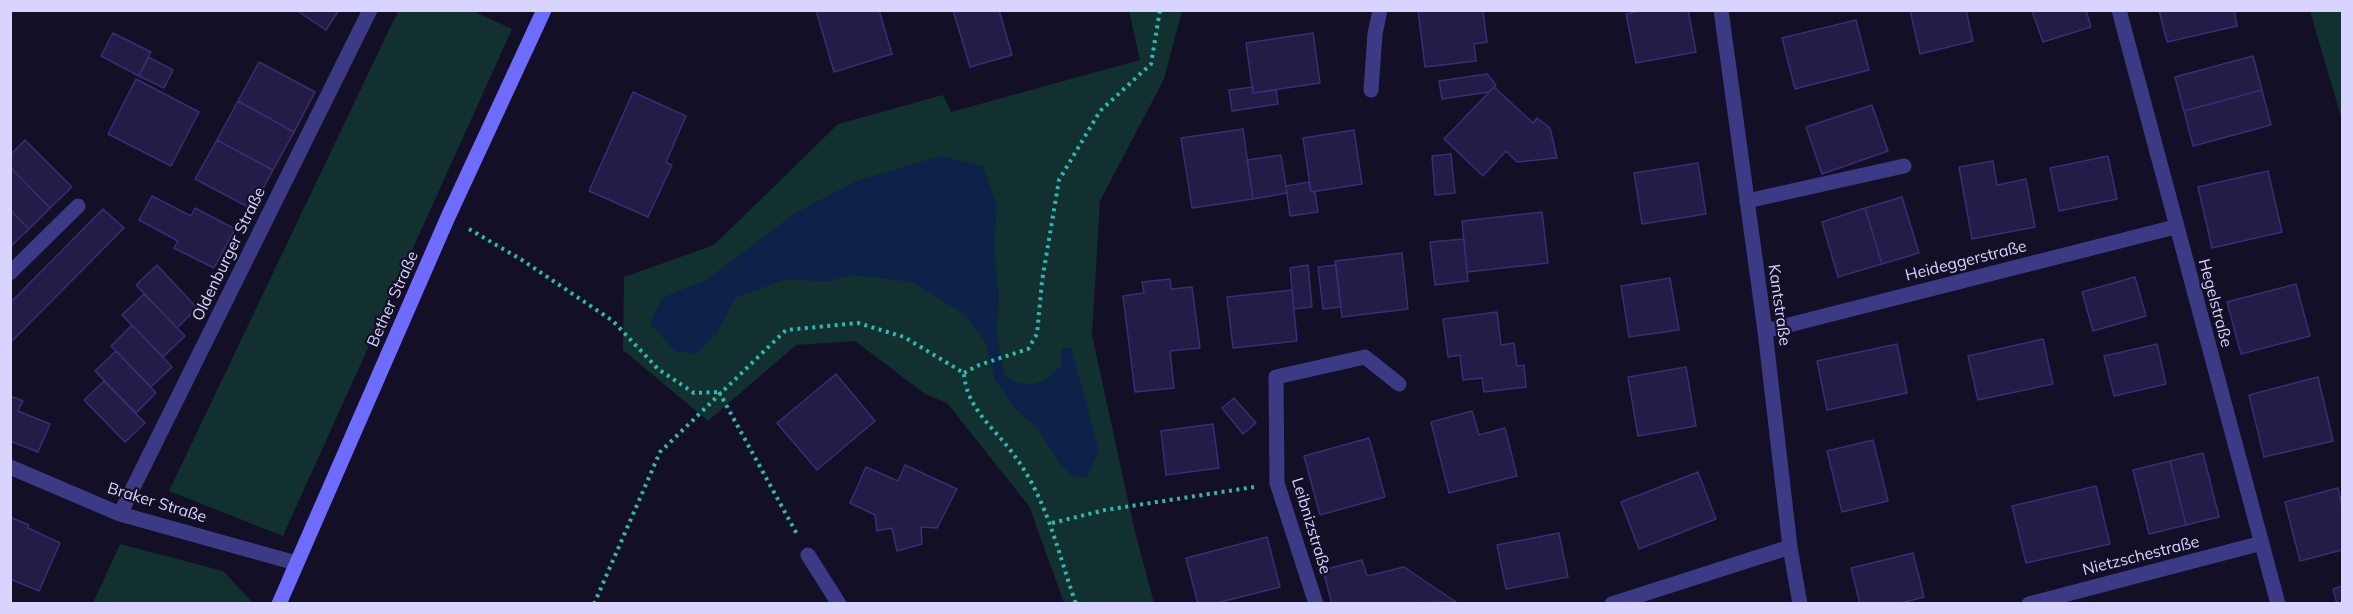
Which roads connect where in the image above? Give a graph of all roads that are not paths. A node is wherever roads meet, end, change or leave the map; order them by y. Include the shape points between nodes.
1 (370, 10) edge
2 (544, 10) edge
3 (1380, 10) edge
4 (1721, 10) edge
5 (2119, 10) edge
6 (1371, 90) dead end
7 (1904, 166) dead end
8 (1747, 201) junction
9 (78, 206) dead end
10 (2175, 227) junction
11 (10, 273) edge
12 (1765, 331) junction
13 (1400, 384) dead end
14 (10, 467) edge
15 (120, 514) junction
16 (2262, 543) junction
17 (1790, 547) junction
18 (808, 555) road end
19 (296, 563) junction
20 (279, 603) edge
21 (839, 603) edge
22 (1316, 603) edge
23 (1612, 603) edge
24 (1800, 603) edge
25 (2029, 603) edge
26 (2278, 603) edge

1 - 15 street, Oldenburger Straße
2 - 19 street, Bether Straße
3 - 6 street
4 - 8 street, Kantstraße
5 - 10 street, Hegelstraße
7 - 8 street
8 - 12 street, Kantstraße
9 - 11 street
10 - 12 street, Heideggerstraße
10 - 16 street, Hegelstraße
12 - 17 street, Kantstraße
13 - 22 street, Leibnizstraße via 1365,357 1276,377 1277,483
14 - 15 street, Braker Straße
15 - 19 street, Braker Straße
16 - 25 street, Nietzschestraße
16 - 26 street, Hegelstraße
17 - 23 street
17 - 24 street, Kantstraße
18 - 21 street
19 - 20 street, Bether Straße

